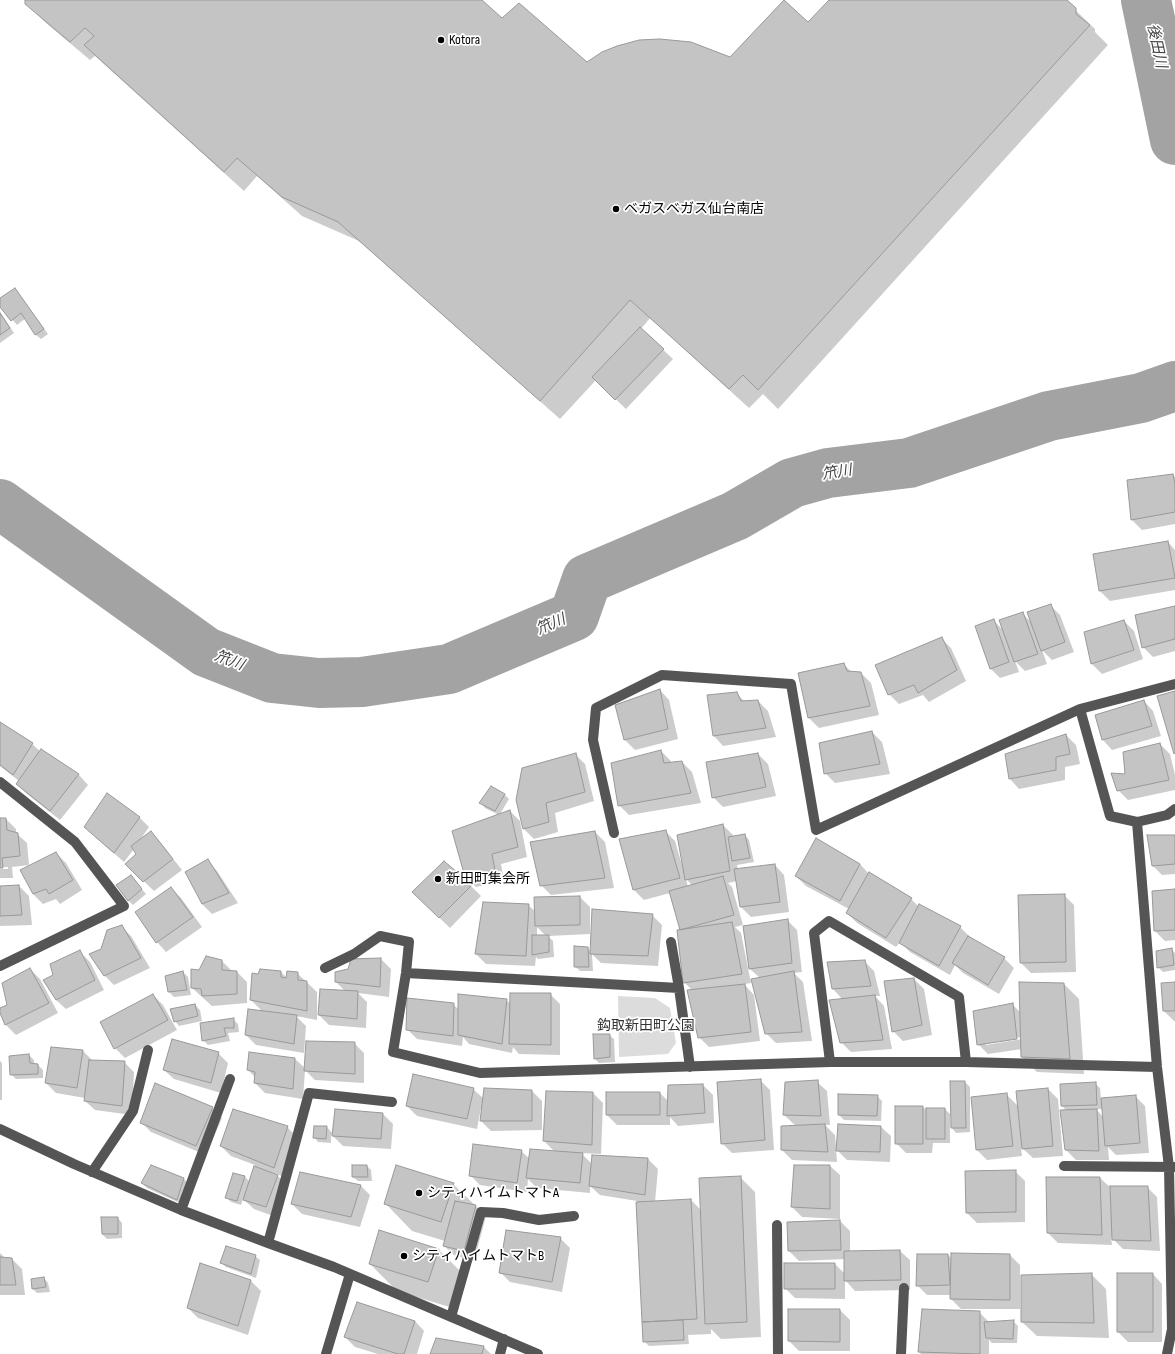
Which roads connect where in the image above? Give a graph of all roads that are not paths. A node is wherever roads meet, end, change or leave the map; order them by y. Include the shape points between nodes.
1 (1175, 684) edge
2 (1080, 709) junction
3 (0, 782) edge
4 (1175, 809) edge
5 (1137, 822) junction
6 (614, 833) dead end
7 (671, 942) dead end
8 (0, 966) edge
9 (325, 968) dead end
10 (406, 973) junction
11 (679, 988) junction
12 (148, 1050) dead end
13 (830, 1062) junction
14 (966, 1062) junction
15 (690, 1067) junction
16 (1157, 1068) junction
17 (230, 1079) dead end
18 (392, 1102) dead end
19 (0, 1129) edge
20 (1064, 1166) dead end
21 (1172, 1167) edge
22 (92, 1172) junction
23 (181, 1210) junction
24 (574, 1216) dead end
25 (777, 1225) dead end
26 (268, 1244) junction
27 (350, 1274) junction
28 (904, 1288) dead end
29 (451, 1317) junction
30 (1174, 1330) edge
31 (504, 1339) junction
32 (326, 1354) edge
33 (500, 1354) edge
34 (538, 1354) edge
35 (778, 1354) edge
36 (901, 1354) edge
37 (1167, 1354) edge

1 - 2 street
2 - 5 street via 1110,816
2 - 6 street via 816,830 791,684 662,675 596,708 593,740
3 - 8 street via 76,842 124,906
4 - 5 street via 1167,815
5 - 16 street
7 - 11 street
9 - 10 street via 354,954 380,936 408,942
10 - 11 street
10 - 15 street via 393,1052 480,1073
11 - 15 street
12 - 22 street via 133,1111
13 - 14 street
13 - 14 street via 814,933 830,921 959,997
13 - 15 street
14 - 16 street
16 - 21 street
17 - 23 street
18 - 26 street via 309,1094
19 - 22 street
20 - 21 street
21 - 30 street
22 - 23 street
23 - 26 street
24 - 29 street via 539,1220 503,1213 481,1212
25 - 35 street
26 - 27 street
27 - 29 street
27 - 32 street
28 - 36 street
29 - 31 street
30 - 37 street
31 - 33 street
31 - 34 street

